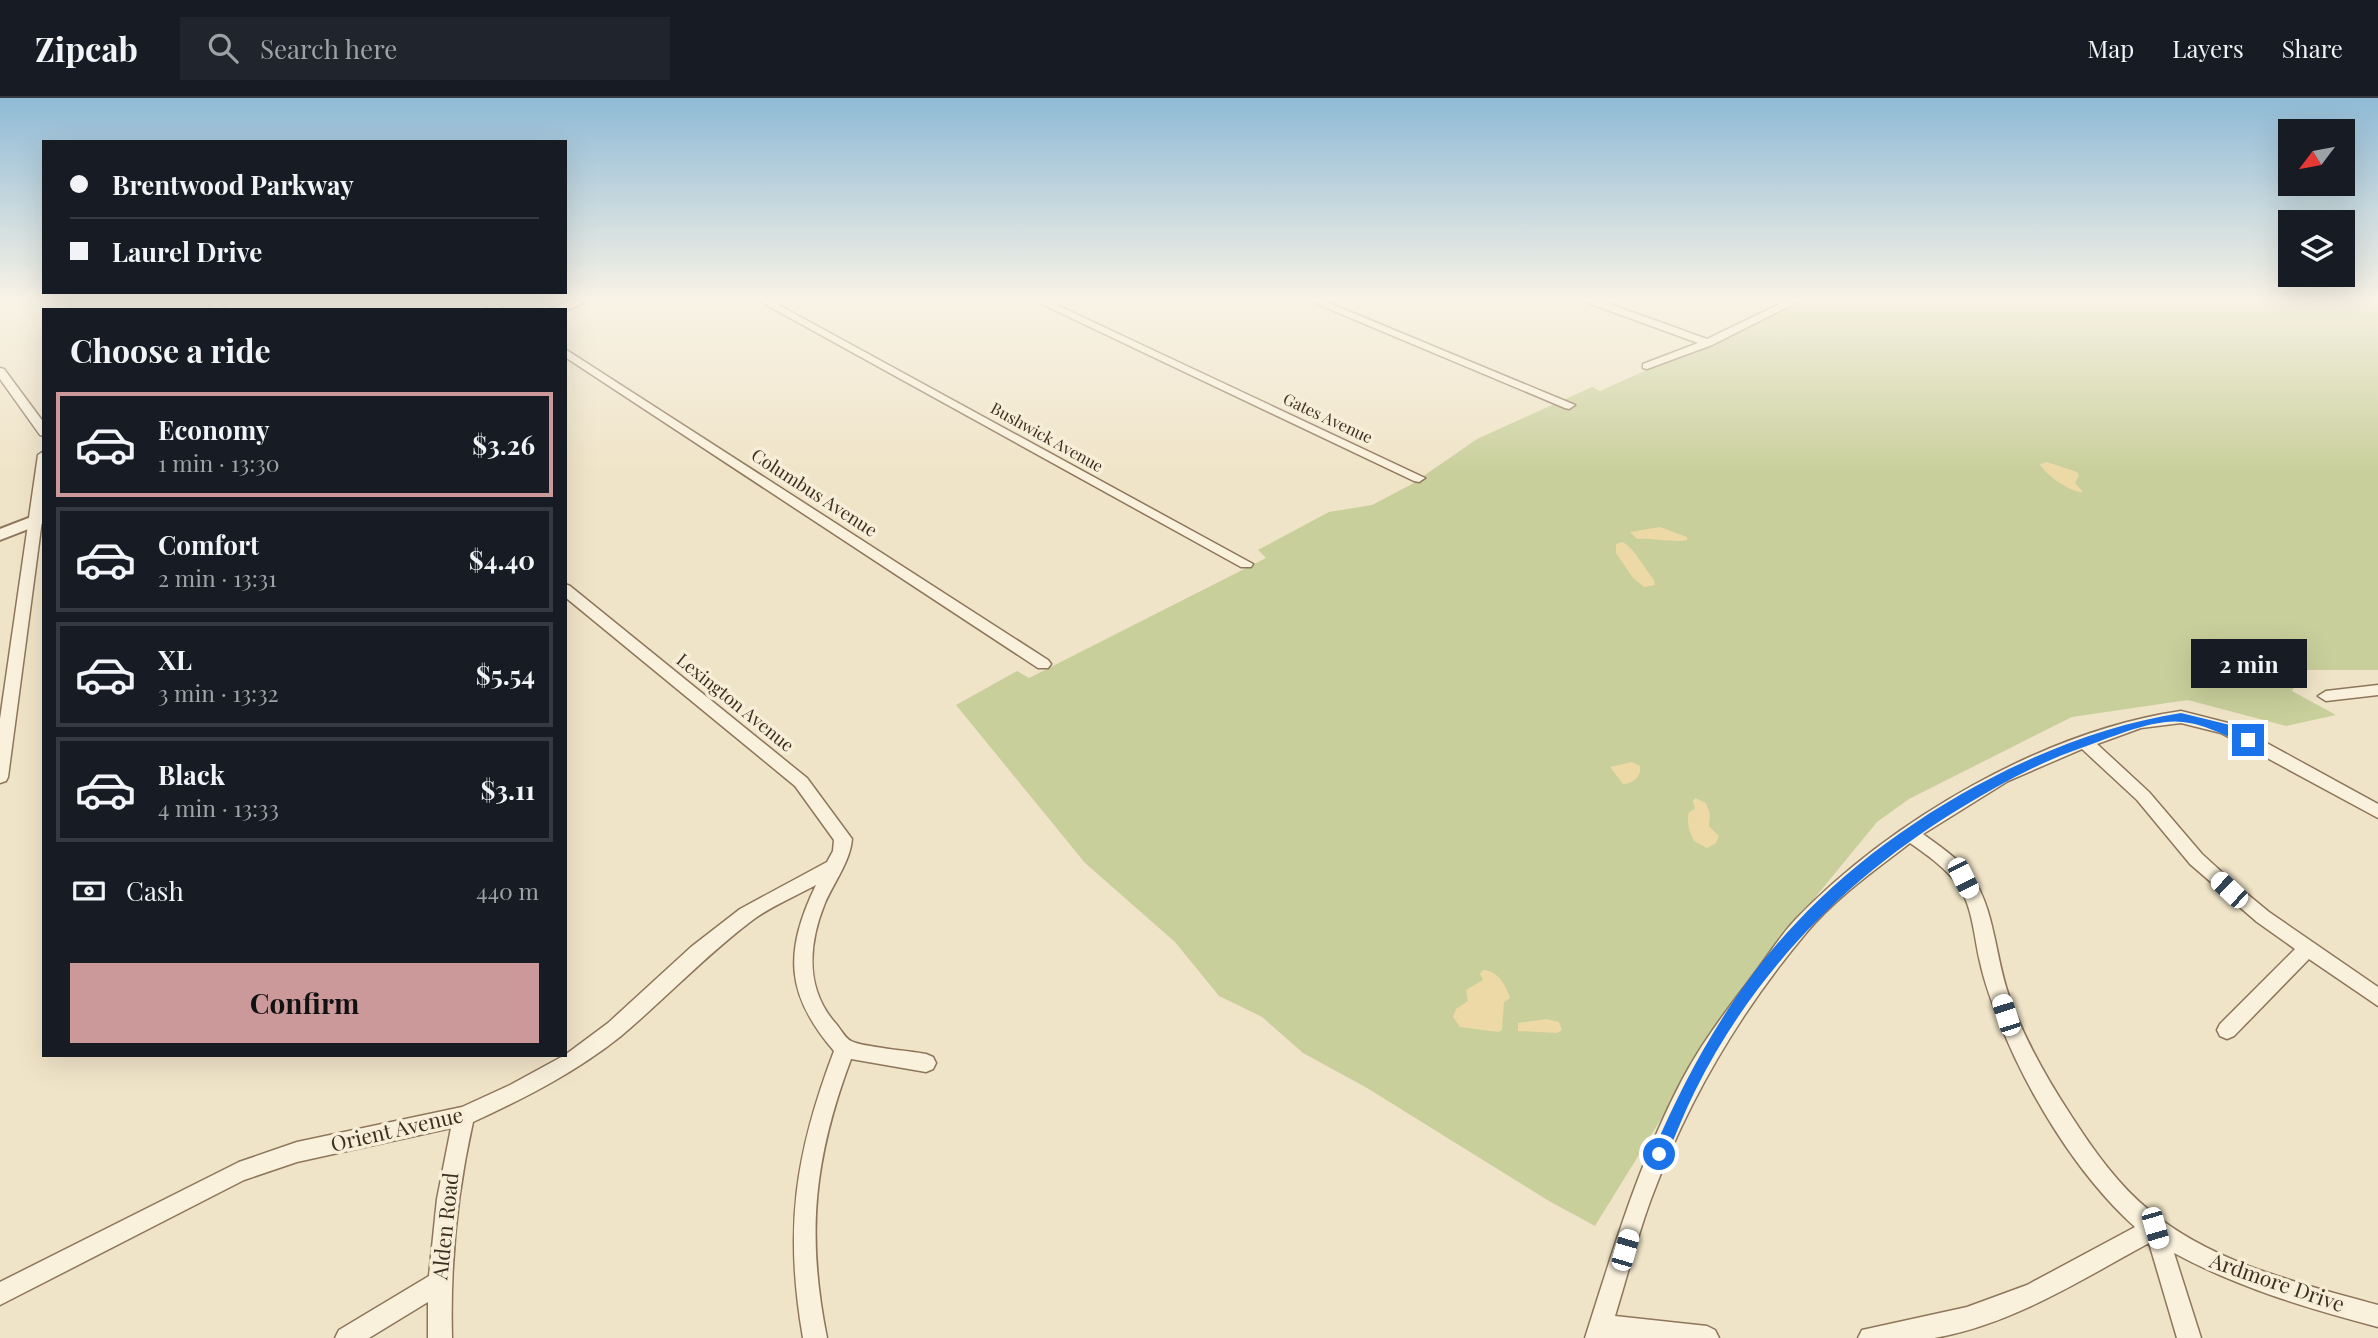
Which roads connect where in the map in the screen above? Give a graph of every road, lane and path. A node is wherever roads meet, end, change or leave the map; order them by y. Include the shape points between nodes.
1 (571, 356) edge
2 (865, 356) edge
3 (1158, 356) edge
4 (1449, 356) edge
5 (1674, 356) edge
6 (1647, 366) dead end
7 (0, 371) edge
8 (1569, 405) dead end
9 (42, 429) edge
10 (1419, 478) dead end
11 (42, 481) edge
12 (39, 519) edge
13 (0, 535) edge
14 (1246, 564) dead end
15 (567, 591) edge
16 (1043, 664) dead end
17 (2378, 690) edge
18 (2326, 696) dead end
19 (2085, 743) junction
20 (0, 777) edge
21 (2378, 812) edge
22 (1910, 833) junction
23 (834, 867) junction
24 (2308, 948) junction
25 (2378, 998) edge
26 (2227, 1030) dead end
27 (845, 1049) junction
28 (926, 1063) dead end
29 (464, 1116) junction
30 (2155, 1228) junction
31 (440, 1282) junction
32 (0, 1294) edge
33 (2378, 1317) edge
34 (1600, 1332) edge
35 (347, 1338) edge
36 (440, 1338) edge
37 (815, 1338) edge
38 (1707, 1338) edge
39 (1870, 1338) edge
40 (2189, 1338) edge

1 - 16 street, Columbus Avenue
2 - 14 street, Bushwick Avenue
3 - 10 street, Gates Avenue
4 - 8 street
5 - 6 street
7 - 9 street
11 - 12 street
12 - 13 street
12 - 20 street
15 - 23 street, Lexington Avenue via 801,782 843,839
17 - 18 street
19 - 21 street via 2140,723 2181,717 2226,728
19 - 22 street via 2002,777
19 - 24 street via 2143,796 2229,890
22 - 30 street, Ardmore Drive via 1963,878 1979,909 2006,1015 2040,1087 2085,1154 2118,1194
22 - 34 street via 1800,927 1719,1035 1689,1087 1640,1199
23 - 27 street via 803,940 800,966 813,1013
23 - 29 street, Orient Avenue via 746,915 576,1058
24 - 25 street
24 - 26 street
27 - 28 street
27 - 37 street via 820,1114 803,1197 802,1243
29 - 31 street, Alden Road via 452,1165
29 - 32 street, Orient Avenue via 297,1152 239,1172
30 - 33 street, Ardmore Drive via 2200,1256 2246,1276
30 - 39 street via 2033,1294 1967,1318
30 - 40 street
31 - 35 street
31 - 36 street, Alden Road
34 - 38 street

